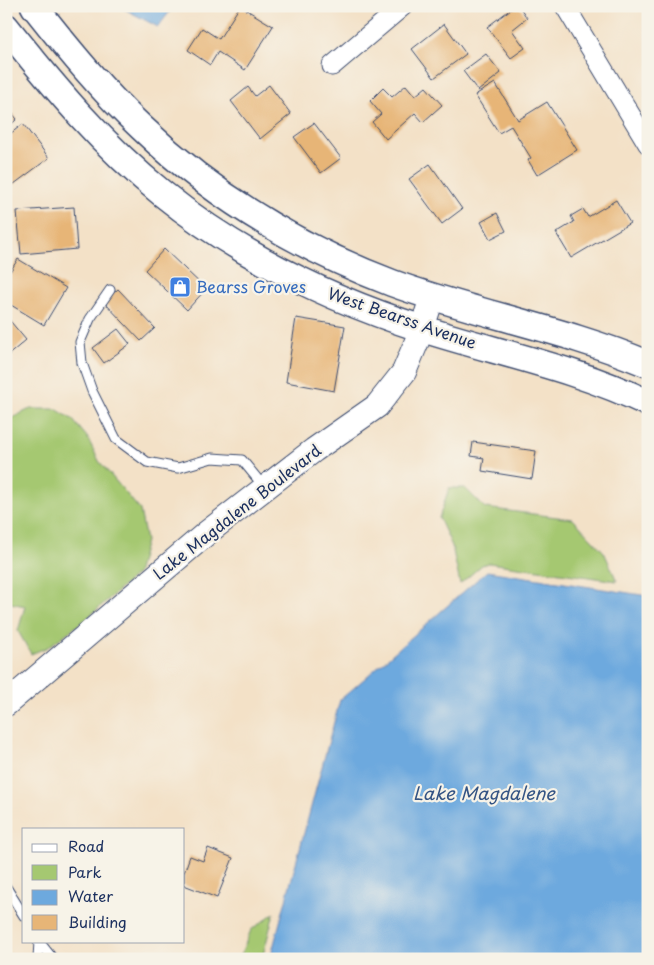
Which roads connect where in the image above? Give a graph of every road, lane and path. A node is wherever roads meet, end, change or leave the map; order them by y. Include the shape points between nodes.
1 (34, 6) edge
2 (403, 6) edge
3 (565, 6) edge
4 (6, 27) edge
5 (332, 66) dead end
6 (648, 144) edge
7 (110, 290) dead end
8 (432, 297) junction
9 (422, 329) junction
10 (648, 364) edge
11 (648, 403) edge
12 (265, 488) junction
13 (6, 704) edge
14 (6, 887) edge
15 (22, 913) edge
16 (40, 943) edge
17 (38, 959) edge
18 (53, 959) edge

1 - 8 main road, West Bearss Avenue via 130,117 212,186 315,249
2 - 5 street
3 - 6 street
4 - 9 main road, West Bearss Avenue via 101,137 163,194 205,225 265,263 314,288
7 - 12 lane via 90,319 80,342 82,364 92,391 116,439 147,462 178,468 212,458 242,460
8 - 9 street, Lake Magdalene Boulevard
8 - 10 main road, West Bearss Avenue via 590,342
9 - 11 main road, West Bearss Avenue via 602,383
9 - 12 street, Lake Magdalene Boulevard via 404,372 377,406
12 - 13 street, Lake Magdalene Boulevard
14 - 15 lane
16 - 17 lane
16 - 18 lane

